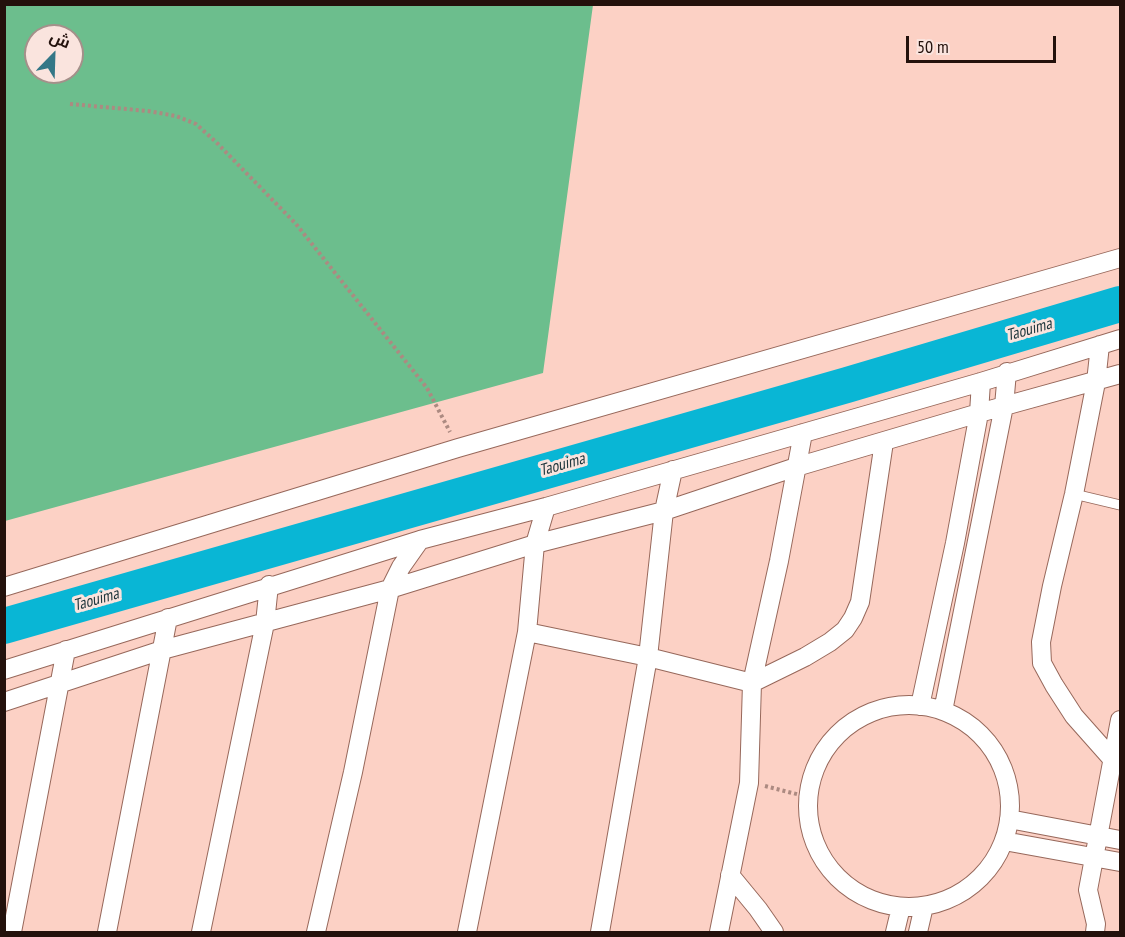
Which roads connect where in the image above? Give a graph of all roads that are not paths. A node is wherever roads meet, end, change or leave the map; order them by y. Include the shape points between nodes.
1 (1120, 258) edge
2 (1120, 339) edge
3 (1100, 345) junction
4 (1007, 372) junction
5 (1120, 374) edge
6 (981, 381) junction
7 (1096, 382) junction
8 (1004, 406) junction
9 (979, 413) junction
10 (803, 433) junction
11 (884, 442) junction
12 (796, 467) junction
13 (673, 470) junction
14 (1074, 494) junction
15 (1120, 505) edge
16 (546, 507) junction
17 (664, 511) junction
18 (420, 540) junction
19 (535, 544) junction
20 (269, 585) junction
21 (4, 587) edge
22 (390, 589) junction
23 (168, 618) junction
24 (265, 623) junction
25 (527, 632) junction
26 (66, 650) junction
27 (162, 650) junction
28 (648, 657) junction
29 (4, 669) edge
30 (752, 683) junction
31 (60, 684) junction
32 (4, 702) edge
33 (920, 706) junction
34 (943, 711) junction
35 (1120, 720) edge
36 (1113, 760) junction
37 (1009, 819) junction
38 (1098, 835) junction
39 (1120, 840) edge
40 (1004, 841) junction
41 (1094, 856) junction
42 (1120, 862) edge
43 (730, 875) junction
44 (924, 906) junction
45 (901, 907) junction
46 (1096, 928) edge
47 (12, 933) edge
48 (106, 933) edge
49 (201, 933) edge
50 (316, 933) edge
51 (467, 933) edge
52 (600, 933) edge
53 (719, 933) edge
54 (774, 933) edge
55 (895, 933) edge
56 (918, 933) edge
57 (1078, 933) edge

1 - 21 street via 458,448
2 - 3 street
3 - 4 street
3 - 7 street
4 - 6 street
4 - 8 street
5 - 7 street
6 - 9 street
6 - 10 street
7 - 8 street
7 - 14 street
8 - 9 street
8 - 34 street
9 - 11 street
9 - 33 street
10 - 12 street
10 - 13 street
11 - 12 street
11 - 30 street via 865,577 853,618 830,642
12 - 17 street
12 - 30 street
13 - 16 street
13 - 17 street
14 - 15 lane
14 - 36 street via 1045,619 1042,663 1074,716
16 - 18 street
16 - 19 street
17 - 19 street
17 - 28 street
18 - 20 street
18 - 22 street
19 - 22 street
19 - 25 street
20 - 23 street
20 - 24 street
22 - 24 street
22 - 50 street
23 - 26 street
23 - 27 street
24 - 27 street
24 - 49 street
25 - 28 street
25 - 51 street
26 - 29 street
26 - 31 street
27 - 31 street
27 - 48 street
28 - 30 street
28 - 52 street
30 - 43 street via 749,783
31 - 32 street
31 - 47 street
33 - 34 street
33 - 45 street via 894,706 868,714 845,728 826,747 814,771 808,797 808,820 814,842 839,879 858,893
34 - 37 street via 963,721 995,753 1010,796
35 - 36 street
36 - 38 street
37 - 38 street
37 - 40 street
38 - 39 street
38 - 41 street
40 - 41 street
40 - 44 street via 988,869 964,891
41 - 42 street
41 - 46 street via 1088,890
43 - 53 street
43 - 54 street
44 - 45 street
44 - 56 street
45 - 55 street
46 - 57 street

